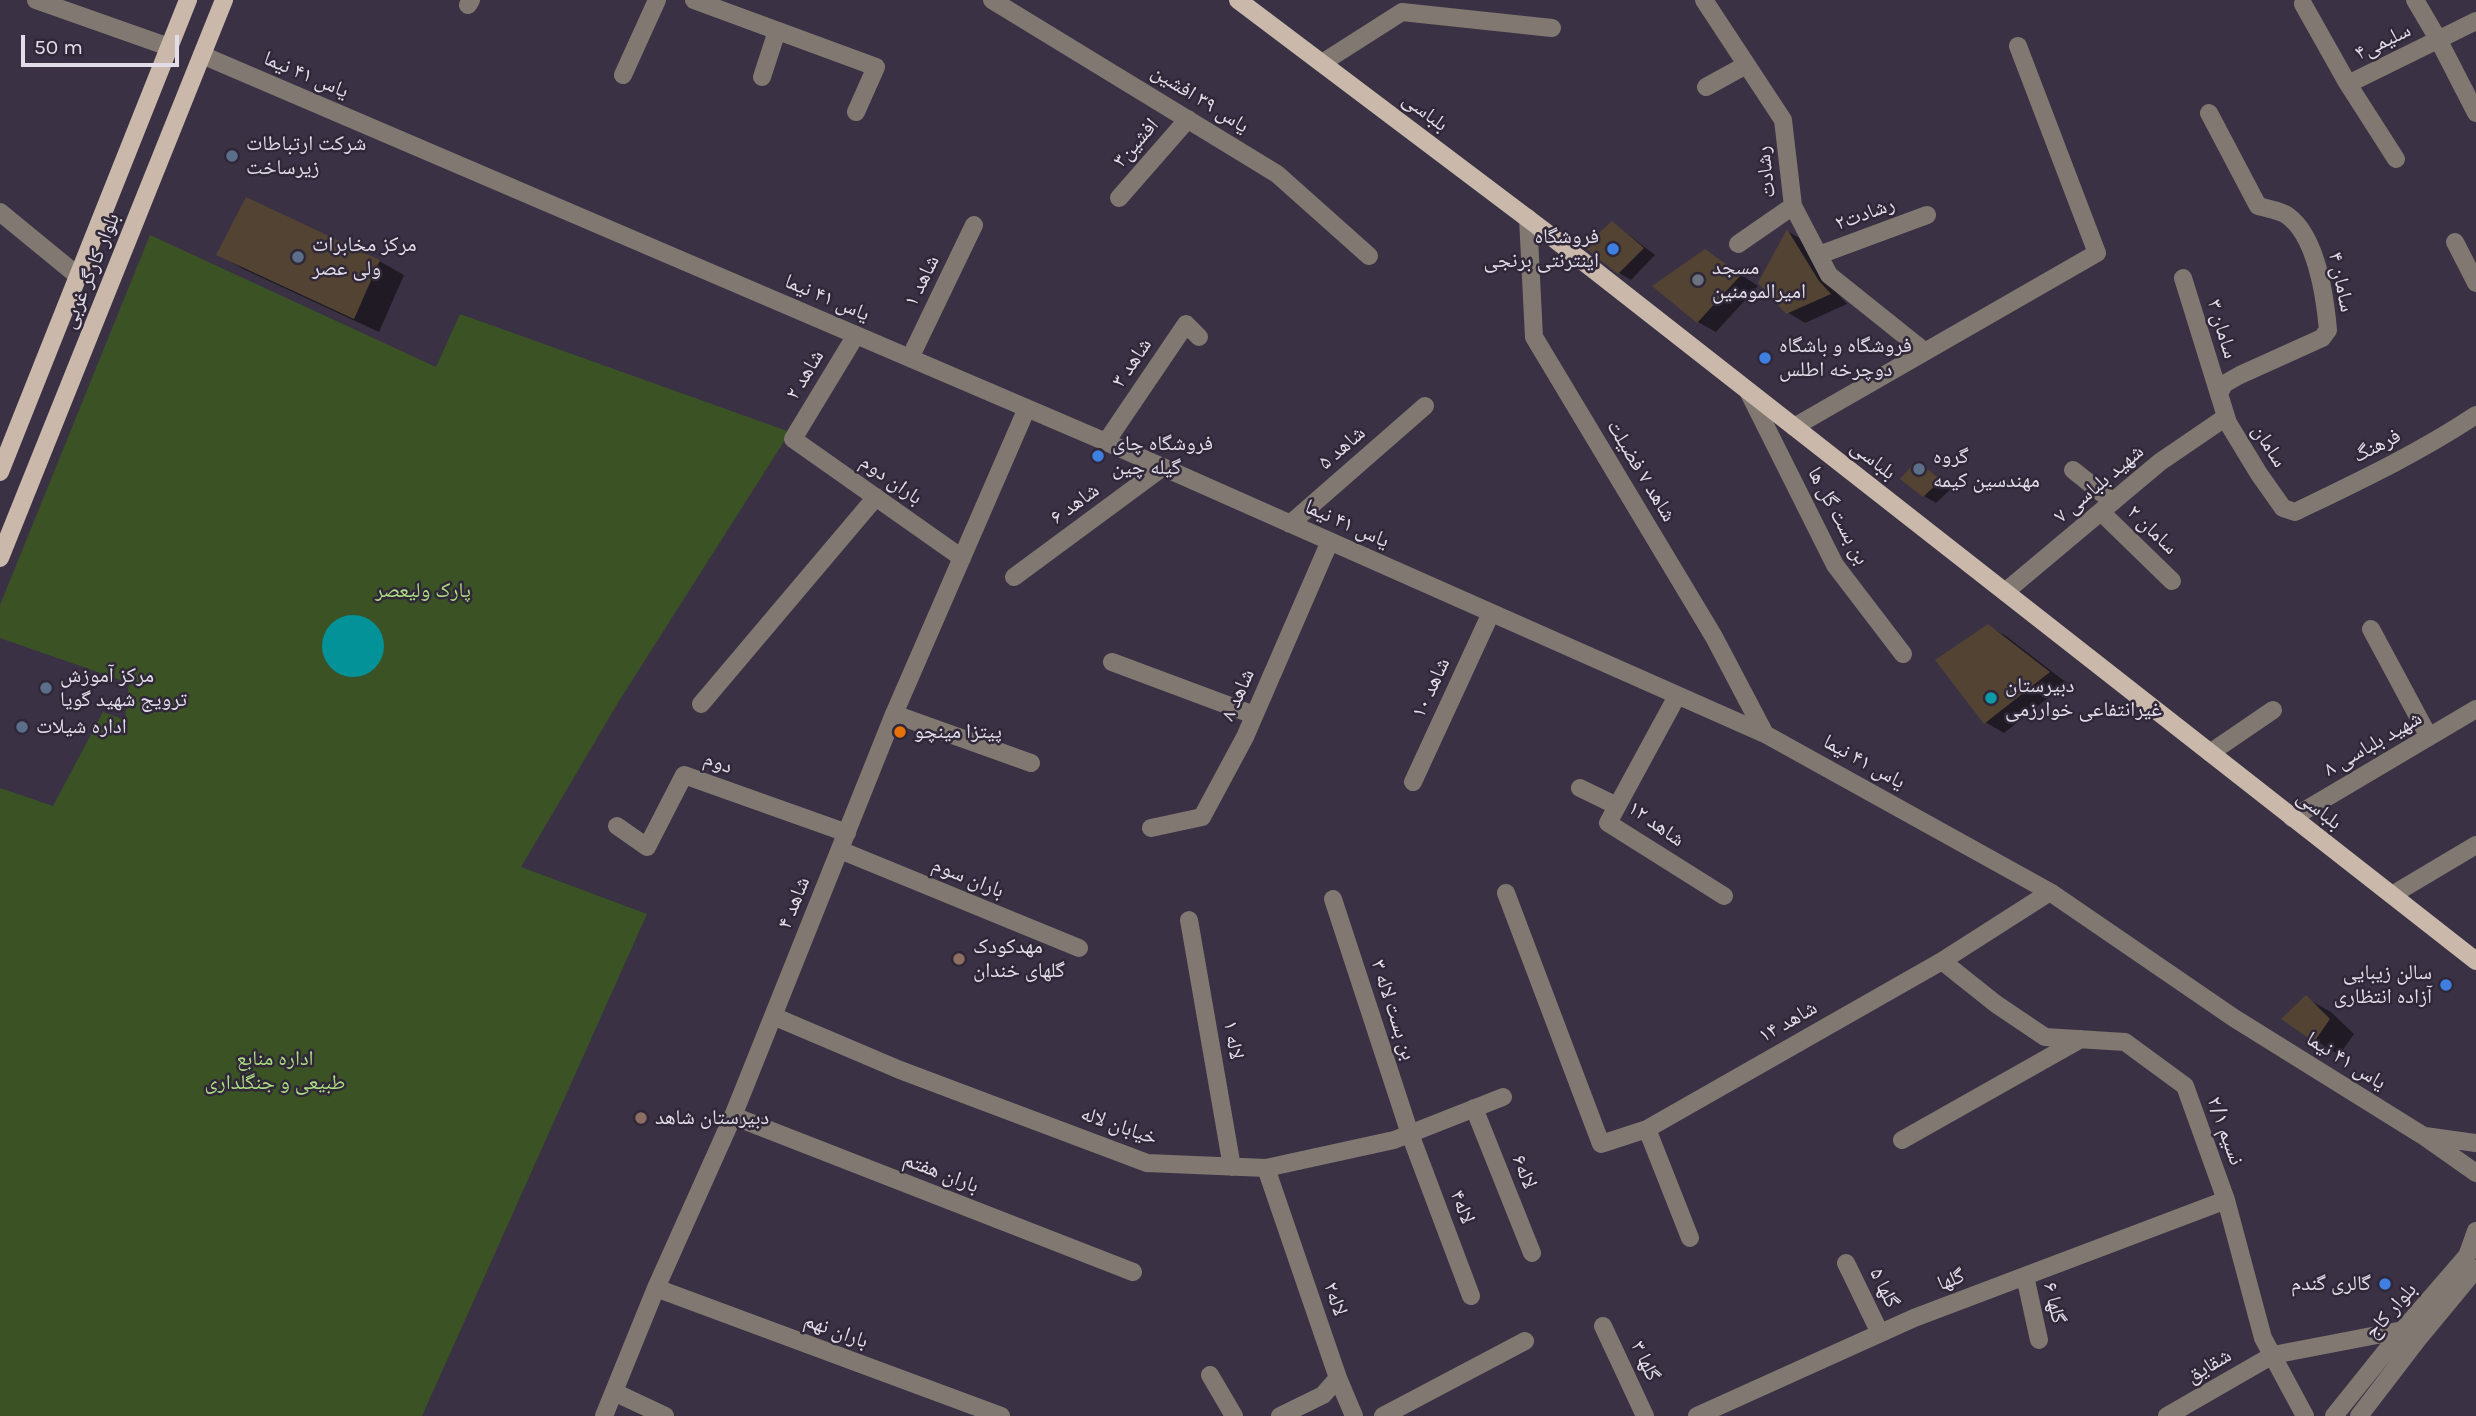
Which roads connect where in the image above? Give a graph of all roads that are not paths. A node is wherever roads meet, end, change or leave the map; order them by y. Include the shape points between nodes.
1 (36, 0) edge
2 (188, 0) edge
3 (224, 0) edge
4 (657, 0) edge
5 (694, 0) edge
6 (992, 0) edge
7 (1238, 0) edge
8 (1703, 0) edge
9 (2415, 0) edge
10 (2303, 4) dead end
11 (2476, 21) edge
12 (1552, 28) dead end
13 (778, 31) junction
14 (2438, 39) junction
15 (2018, 46) dead end
16 (169, 47) junction
17 (202, 55) junction
18 (1322, 63) junction
19 (1746, 65) junction
20 (622, 75) dead end
21 (762, 77) dead end
22 (2348, 85) junction
23 (1706, 87) dead end
24 (856, 112) dead end
25 (2209, 113) dead end
26 (2476, 113) edge
27 (1188, 119) junction
28 (2396, 159) dead end
29 (1119, 198) dead end
30 (1793, 206) junction
31 (0, 212) edge
32 (1927, 215) dead end
33 (1528, 218) junction
34 (974, 225) dead end
35 (2455, 242) dead end
36 (1738, 244) dead end
37 (1819, 255) junction
38 (1369, 256) dead end
39 (2474, 275) edge
40 (78, 276) junction
41 (2183, 278) dead end
42 (856, 335) junction
43 (1199, 337) dead end
44 (1924, 351) junction
45 (910, 358) junction
46 (1748, 391) junction
47 (2219, 394) junction
48 (1425, 406) dead end
49 (1027, 408) junction
50 (2476, 415) edge
51 (2226, 417) junction
52 (1794, 427) junction
53 (793, 439) joint
54 (1106, 442) junction
55 (1163, 467) junction
56 (2073, 470) dead end
57 (0, 472) edge
58 (876, 497) junction
59 (2107, 507) junction
60 (2295, 512) joint
61 (1290, 524) junction
62 (1330, 541) junction
63 (0, 558) edge
64 (962, 558) junction
65 (1014, 577) dead end
66 (2172, 581) dead end
67 (2005, 592) junction
68 (1491, 613) junction
69 (2371, 629) dead end
70 (1903, 654) dead end
71 (1112, 662) dead end
72 (1677, 696) junction
73 (701, 704) dead end
74 (2476, 709) edge
75 (2273, 710) dead end
76 (894, 715) junction
77 (1254, 715) junction
78 (1765, 734) junction
79 (2429, 737) junction
80 (2210, 753) junction
81 (1031, 763) dead end
82 (1413, 782) dead end
83 (1580, 788) dead end
84 (1617, 806) junction
85 (2292, 818) junction
86 (617, 826) dead end
87 (1151, 828) dead end
88 (847, 833) junction
89 (2476, 845) edge
90 (840, 850) junction
91 (2050, 892) junction
92 (1506, 893) dead end
93 (2392, 895) junction
94 (1724, 896) dead end
95 (1333, 899) dead end
96 (1189, 920) dead end
97 (1079, 948) dead end
98 (1942, 961) junction
99 (2476, 961) edge
100 (773, 1016) junction
101 (2081, 1039) junction
102 (1503, 1097) dead end
103 (1474, 1108) junction
104 (733, 1116) junction
105 (1647, 1129) junction
106 (1410, 1134) junction
107 (2422, 1135) junction
108 (1902, 1140) dead end
109 (2476, 1143) edge
110 (1231, 1167) junction
111 (1266, 1168) junction
112 (2476, 1173) edge
113 (2227, 1200) junction
114 (2476, 1231) edge
115 (1690, 1238) dead end
116 (1532, 1253) dead end
117 (1846, 1263) dead end
118 (2476, 1269) edge
119 (1133, 1272) dead end
120 (2025, 1276) junction
121 (2461, 1287) edge
122 (656, 1288) junction
123 (1471, 1296) dead end
124 (1603, 1326) dead end
125 (1880, 1334) junction
126 (2410, 1335) junction
127 (2039, 1340) dead end
128 (1525, 1341) dead end
129 (2273, 1355) junction
130 (1210, 1375) dead end
131 (1338, 1378) junction
132 (614, 1392) junction
133 (604, 1416) edge
134 (665, 1416) edge
135 (1001, 1416) edge
136 (1234, 1416) edge
137 (1280, 1416) edge
138 (1354, 1416) edge
139 (1383, 1416) edge
140 (1645, 1416) edge
141 (1697, 1416) edge
142 (2168, 1416) edge
143 (2305, 1416) edge
144 (2334, 1416) edge
145 (2359, 1416) edge

1 - 16 street
2 - 16 main road, بلوار کارگر غربی
3 - 17 main road, بلوار کارگر غربی
4 - 20 street
5 - 13 street
6 - 27 street, یاس ۳۹ افشین
7 - 18 main road, بلباسی
8 - 19 street, رشادت
9 - 14 street
10 - 22 street
11 - 14 street, سلیمی۴
12 - 18 street via 1402,12
13 - 21 street
13 - 24 street via 876,67
14 - 22 street, سلیمی۴
14 - 26 street
15 - 44 street via 2096,253
16 - 40 main road, بلوار کارگر غربی
17 - 42 street, یاس ۴۱ نیما
17 - 63 main road, بلوار کارگر غربی
18 - 33 main road, بلباسی
19 - 23 street
19 - 30 street, رشادت via 1783,120
22 - 28 street
25 - 47 street, سامان ۴ via 2258,206 2284,214 2310,242 2328,330 2322,338 2239,374 2224,384
27 - 29 street, افشین۳
27 - 38 street, یاس ۳۹ افشین via 1278,174
30 - 36 street
30 - 37 street, رشادت
31 - 40 street
32 - 37 street, رشادت۲
33 - 46 main road, بلباسی
33 - 78 street, شاهد ۷ فضیلت via 1534,337 1714,637
34 - 45 street, شاهد ۱
35 - 39 street
37 - 44 street, رشادت via 1829,275
40 - 57 main road, بلوار کارگر غربی
41 - 47 street, سامان ۳
42 - 45 street, یاس ۴۱ نیما
42 - 53 street, شاهد ۲
43 - 54 street, شاهد ۳ via 1186,324
44 - 52 street
45 - 49 street, یاس ۴۱ نیما
46 - 52 main road, بلباسی
46 - 70 street, بن بست گل ها via 1835,565
47 - 51 street, سامان
48 - 61 street, شاهد ۵
49 - 54 street, یاس ۴۱ نیما
49 - 64 street, شاهد ۴
50 - 60 street, فرهنگ via 2445,436
51 - 59 street, شهید بلباسی ۷ via 2160,462
51 - 60 street, سامان via 2283,508
52 - 67 main road, بلباسی
53 - 58 street, باران دوم
54 - 55 street, یاس ۴۱ نیما
55 - 61 street, یاس ۴۱ نیما
55 - 65 street, شاهد ۶
56 - 59 street, سامان ۲
58 - 64 street, باران دوم
58 - 73 street
59 - 66 street, سامان ۲
59 - 67 street, شهید بلباسی ۷
61 - 62 street, یاس ۴۱ نیما
62 - 68 street, یاس ۴۱ نیما
62 - 77 street, شاهد ۸
64 - 76 street, شاهد ۴
67 - 80 main road, بلباسی
68 - 72 street, یاس ۴۱ نیما
68 - 82 street, شاهد ۱۰
69 - 79 street
71 - 77 street
72 - 78 street, یاس ۴۱ نیما
72 - 84 street, شاهد ۱۲
74 - 79 street, شهید بلباسی ۸
75 - 80 street
76 - 81 street
76 - 88 street, شاهد ۴
77 - 87 street, شاهد ۸ via 1202,817
78 - 91 street, یاس ۴۱ نیما
79 - 85 street, شهید بلباسی ۸
80 - 85 main road, بلباسی
83 - 84 street
84 - 94 street, شاهد ۱۲ via 1608,823
85 - 93 main road, بلباسی
86 - 88 street, دوم via 647,847 684,775
88 - 90 street, شاهد ۴
89 - 93 street
90 - 97 street, باران سوم
90 - 100 street, شاهد ۴
91 - 98 street, شاهد ۱۴
91 - 107 street, یاس ۴۱ نیما via 2234,1018
92 - 105 street, شاهد ۱۴ via 1601,1144
93 - 99 main road, بلباسی
95 - 106 street, بن بست لاله ۳
96 - 110 street, لاله ۱
98 - 101 street, نسیم ۲/۱ via 2045,1037
98 - 105 street, شاهد ۱۴
100 - 104 street, شاهد ۴
100 - 110 street, خیابان لاله via 900,1070 1147,1163
101 - 108 street
101 - 113 street, نسیم ۲/۱ via 2125,1042 2185,1086
102 - 103 street, خیابان لاله
103 - 106 street, خیابان لاله
103 - 116 street, لاله۶
104 - 119 street, باران هفتم
104 - 122 street, شاهد ۴
105 - 115 street
106 - 111 street, خیابان لاله
106 - 123 street, لاله۴
107 - 109 street
107 - 112 street, یاس ۴۱ نیما
110 - 111 street, خیابان لاله
111 - 131 street, لاله۲
113 - 120 street, گلها
113 - 129 street, نسیم ۲/۱ via 2263,1338
114 - 121 street, بلوار کاج
117 - 125 street, گلها ۵
118 - 121 street, بلوار کاج
120 - 125 street, گلها
120 - 127 street, گلها ۶
121 - 126 street, بلوار کاج
122 - 132 street, شاهد ۴
122 - 135 street, باران نهم
124 - 140 street, گلها ۳
125 - 141 street, گلها
126 - 129 street, شقایق
126 - 144 street, بلوار کاج
126 - 145 street, بلوار کاج
128 - 139 street
129 - 142 street, شقایق
129 - 143 street, نسیم ۲/۱
130 - 136 street
131 - 137 street via 1323,1395
131 - 138 street, لاله۲
132 - 133 street, شاهد ۴
132 - 134 street

